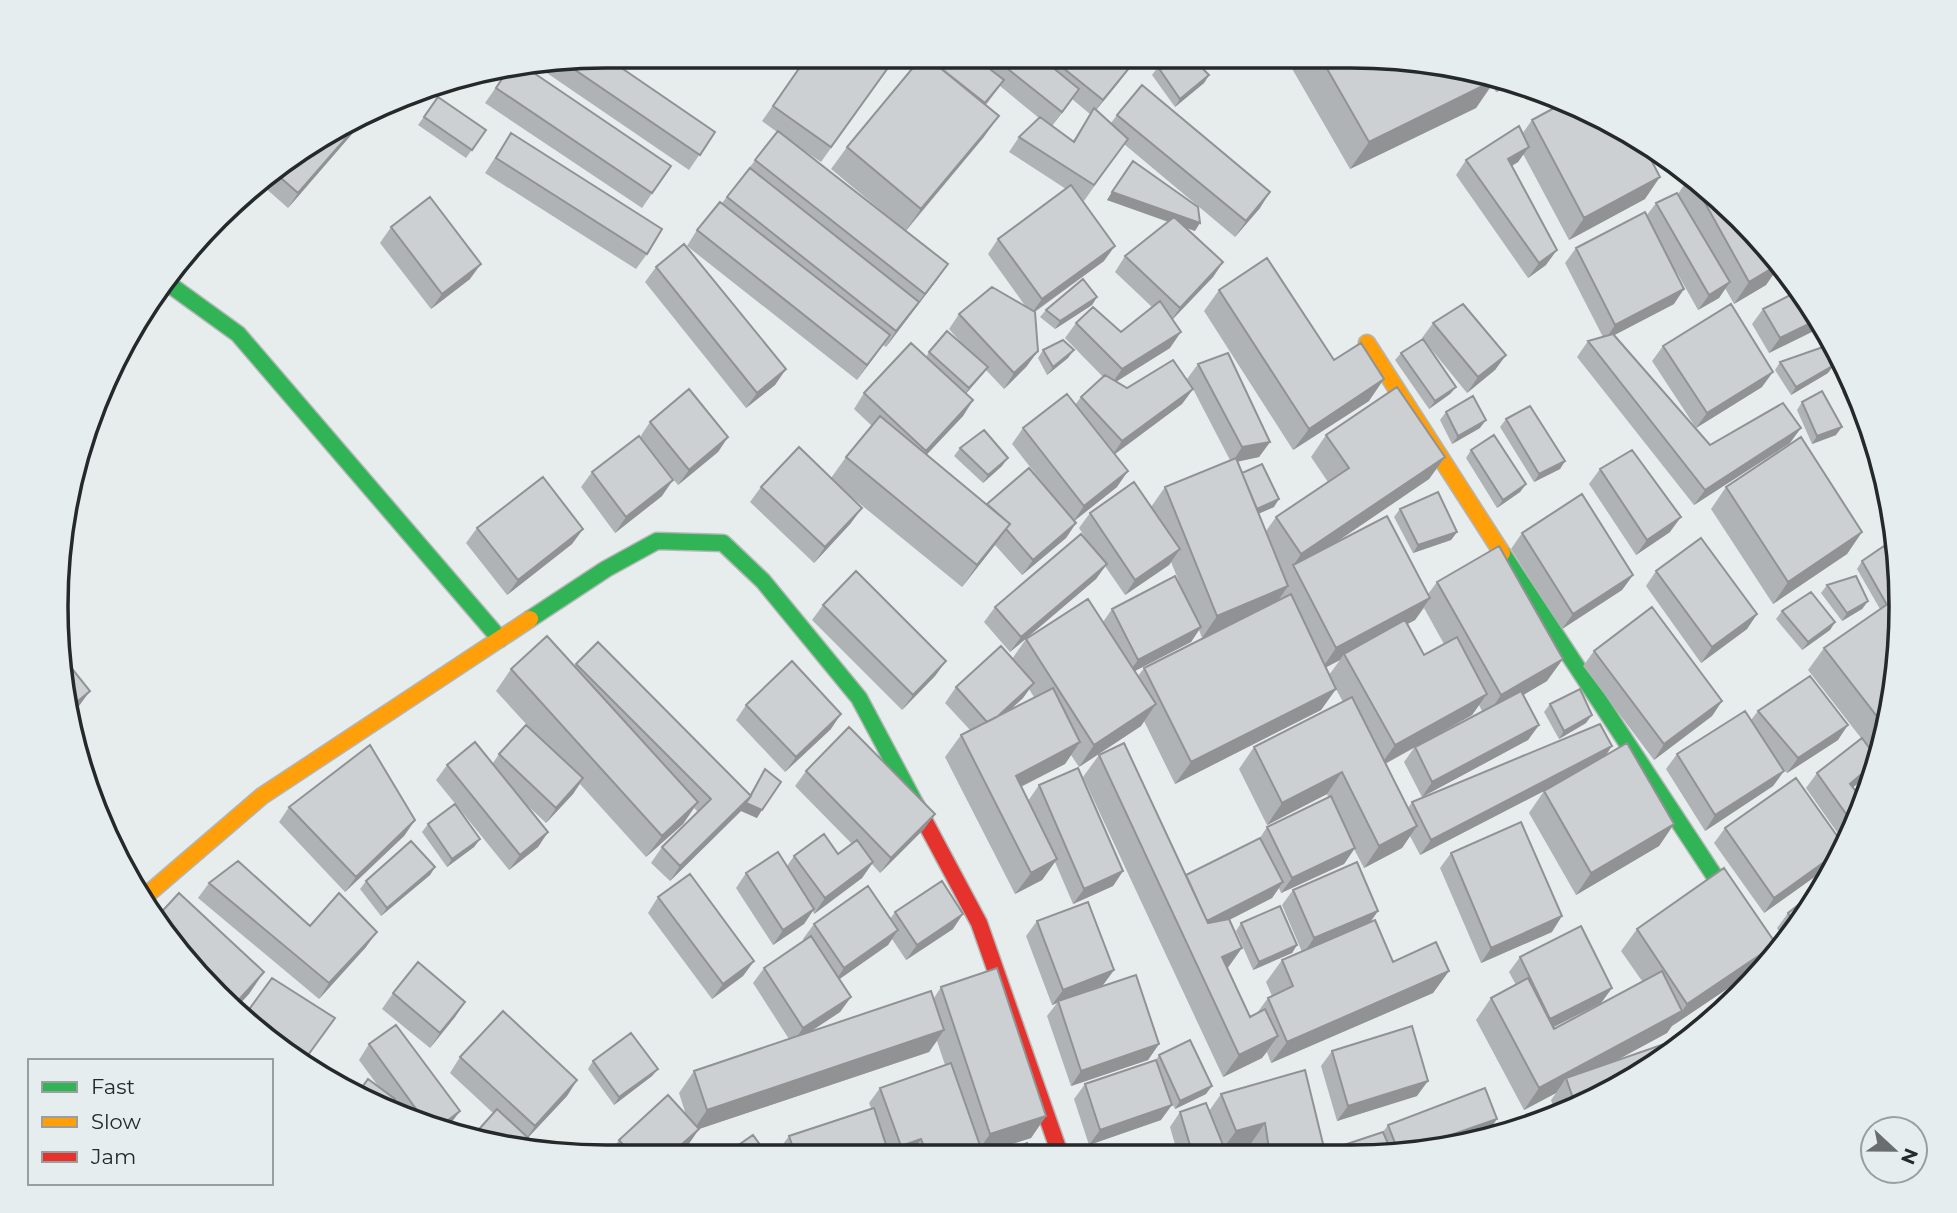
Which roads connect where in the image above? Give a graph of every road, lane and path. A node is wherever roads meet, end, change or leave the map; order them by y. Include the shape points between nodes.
1 (173, 287) edge
2 (1367, 343) dead end
3 (500, 639) junction
4 (150, 892) edge
5 (1766, 948) edge
6 (1057, 1145) edge

1 - 3 street via 238,334
2 - 5 street via 1575,666
3 - 4 street via 262,796
3 - 6 street via 657,541 723,543 763,581 859,698 979,923

